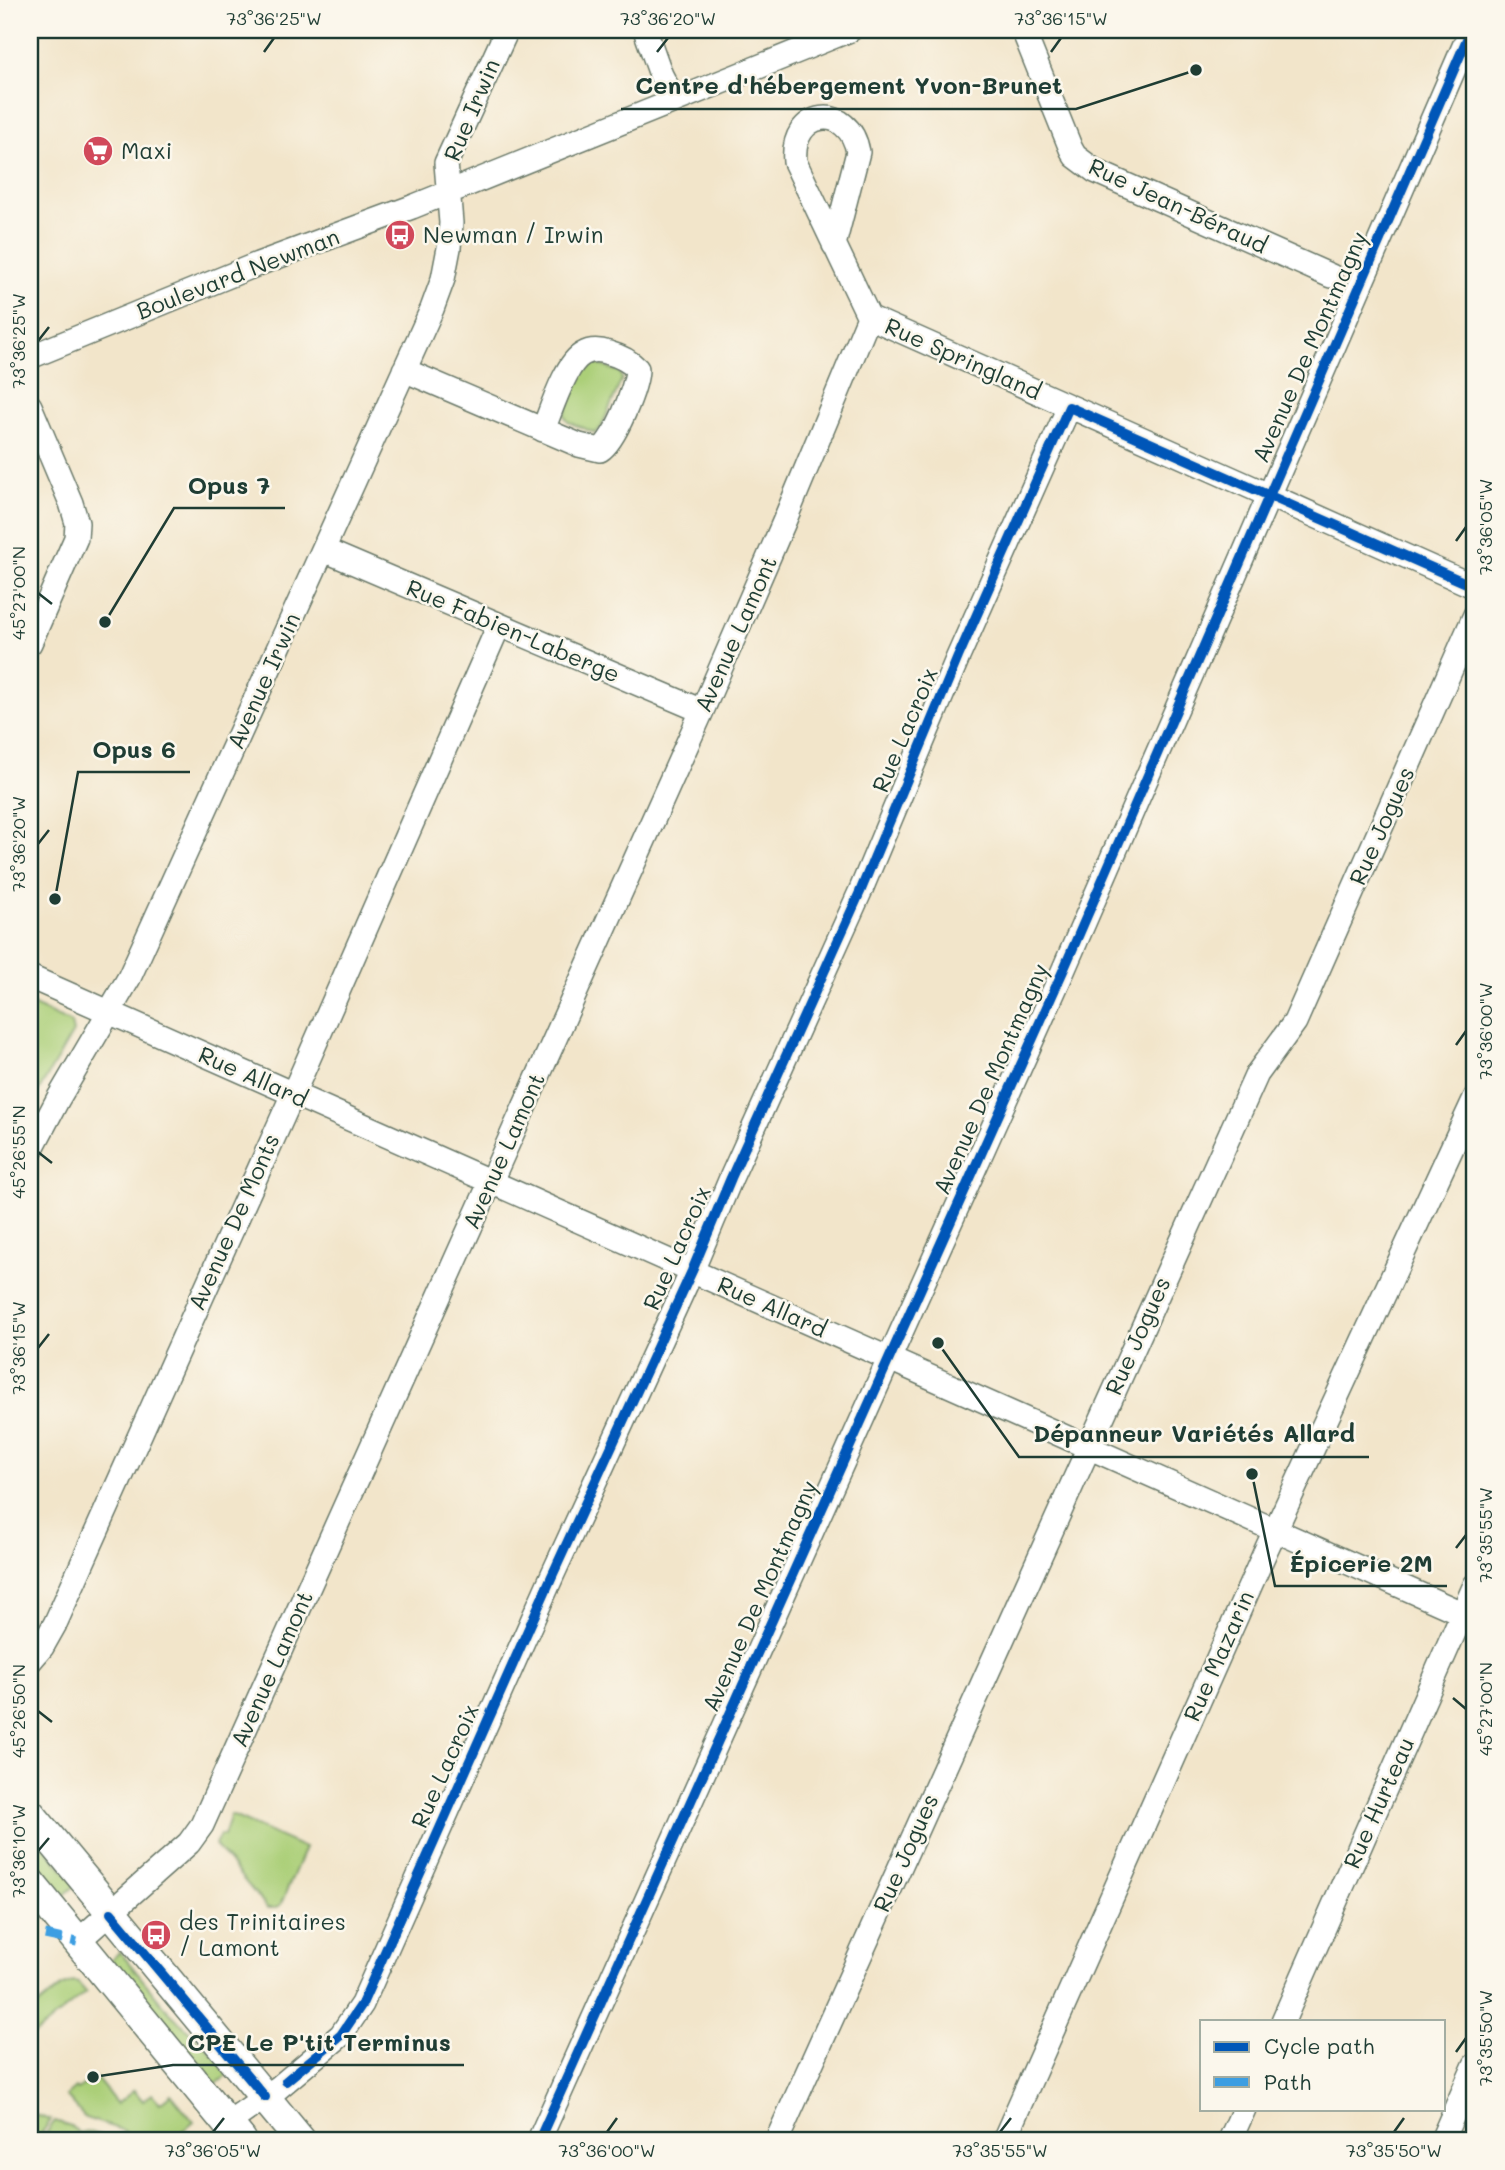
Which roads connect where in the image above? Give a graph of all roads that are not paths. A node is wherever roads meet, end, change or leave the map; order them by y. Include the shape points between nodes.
1 (507, 30) edge
2 (645, 30) edge
3 (850, 30) edge
4 (1023, 30) edge
5 (1471, 30) edge
6 (674, 100) junction
7 (448, 192) junction
8 (834, 245) junction
9 (1331, 276) dead end
10 (869, 317) junction
11 (30, 357) edge
12 (404, 370) junction
13 (30, 407) edge
14 (1069, 407) junction
15 (543, 430) junction
16 (1268, 495) junction
17 (324, 550) junction
18 (1475, 587) edge
19 (1475, 615) edge
20 (499, 625) junction
21 (30, 643) edge
22 (702, 711) junction
23 (30, 976) edge
24 (109, 1012) junction
25 (293, 1094) junction
26 (1475, 1097) edge
27 (30, 1152) edge
28 (491, 1182) junction
29 (692, 1271) junction
30 (890, 1359) junction
31 (1088, 1447) junction
32 (1275, 1531) junction
33 (1475, 1585) edge
34 (1469, 1617) edge
35 (30, 1661) edge
36 (30, 1814) edge
37 (30, 1883) edge
38 (111, 1913) junction
39 (77, 1942) junction
40 (1283, 2020) edge
41 (1475, 2064) edge
42 (265, 2097) junction
43 (1244, 2110) edge
44 (234, 2132) edge
45 (300, 2140) edge
46 (539, 2140) edge
47 (776, 2140) edge
48 (1004, 2140) edge
49 (1230, 2140) edge
50 (1442, 2140) edge

1 - 7 street, Rue Irwin via 446,163
2 - 6 street
3 - 6 street, Boulevard Newman
4 - 9 street, Rue Jean-Béraud via 1071,149 1082,161 1095,171
5 - 16 street, Avenue De Montmagny
6 - 7 street, Boulevard Newman
7 - 11 street, Boulevard Newman
7 - 12 street, Avenue Irwin via 451,223 443,279
8 - 8 street, Rue Springland via 858,152 856,139 845,125 819,119 799,133 795,162
8 - 10 street, Rue Springland
10 - 14 street, Rue Springland
10 - 22 street, Avenue Lamont
12 - 15 street
12 - 17 street, Avenue Irwin
13 - 21 street via 77,523 76,538
14 - 16 street, Rue Springland
14 - 29 street, Rue Lacroix
15 - 15 street via 589,449 605,447 634,385 636,369 606,352 583,353 568,370
16 - 18 street, Rue Springland
16 - 30 street, Avenue De Montmagny
17 - 20 street, Rue Fabien-Laberge
17 - 24 street, Avenue Irwin via 129,978
19 - 31 street, Rue Jogues via 1295,1022 1257,1074
20 - 22 street, Rue Fabien-Laberge
20 - 25 street, Avenue De Monts
22 - 28 street, Avenue Lamont
23 - 24 street, Rue Allard
24 - 25 street, Rue Allard
24 - 27 street, Avenue Irwin
25 - 28 street, Rue Allard
25 - 35 street, Avenue De Monts via 54,1624
26 - 32 street, Rue Mazarin
28 - 29 street, Rue Allard
28 - 38 street, Avenue Lamont via 202,1825 189,1843
29 - 30 street, Rue Allard
29 - 42 street, Rue Lacroix via 362,2004 341,2035
30 - 31 street, Rue Allard
30 - 46 street, Avenue De Montmagny
31 - 32 street, Rue Allard
31 - 47 street, Rue Jogues
32 - 34 street, Rue Allard
32 - 48 street, Rue Mazarin
33 - 34 street, Rue Hurteau
34 - 40 street, Rue Hurteau
36 - 38 main road
37 - 39 main road
38 - 39 street, Avenue Lamont
38 - 42 main road
39 - 44 main road
41 - 50 street
42 - 44 street, Rue Lacroix
42 - 45 main road
43 - 49 street

